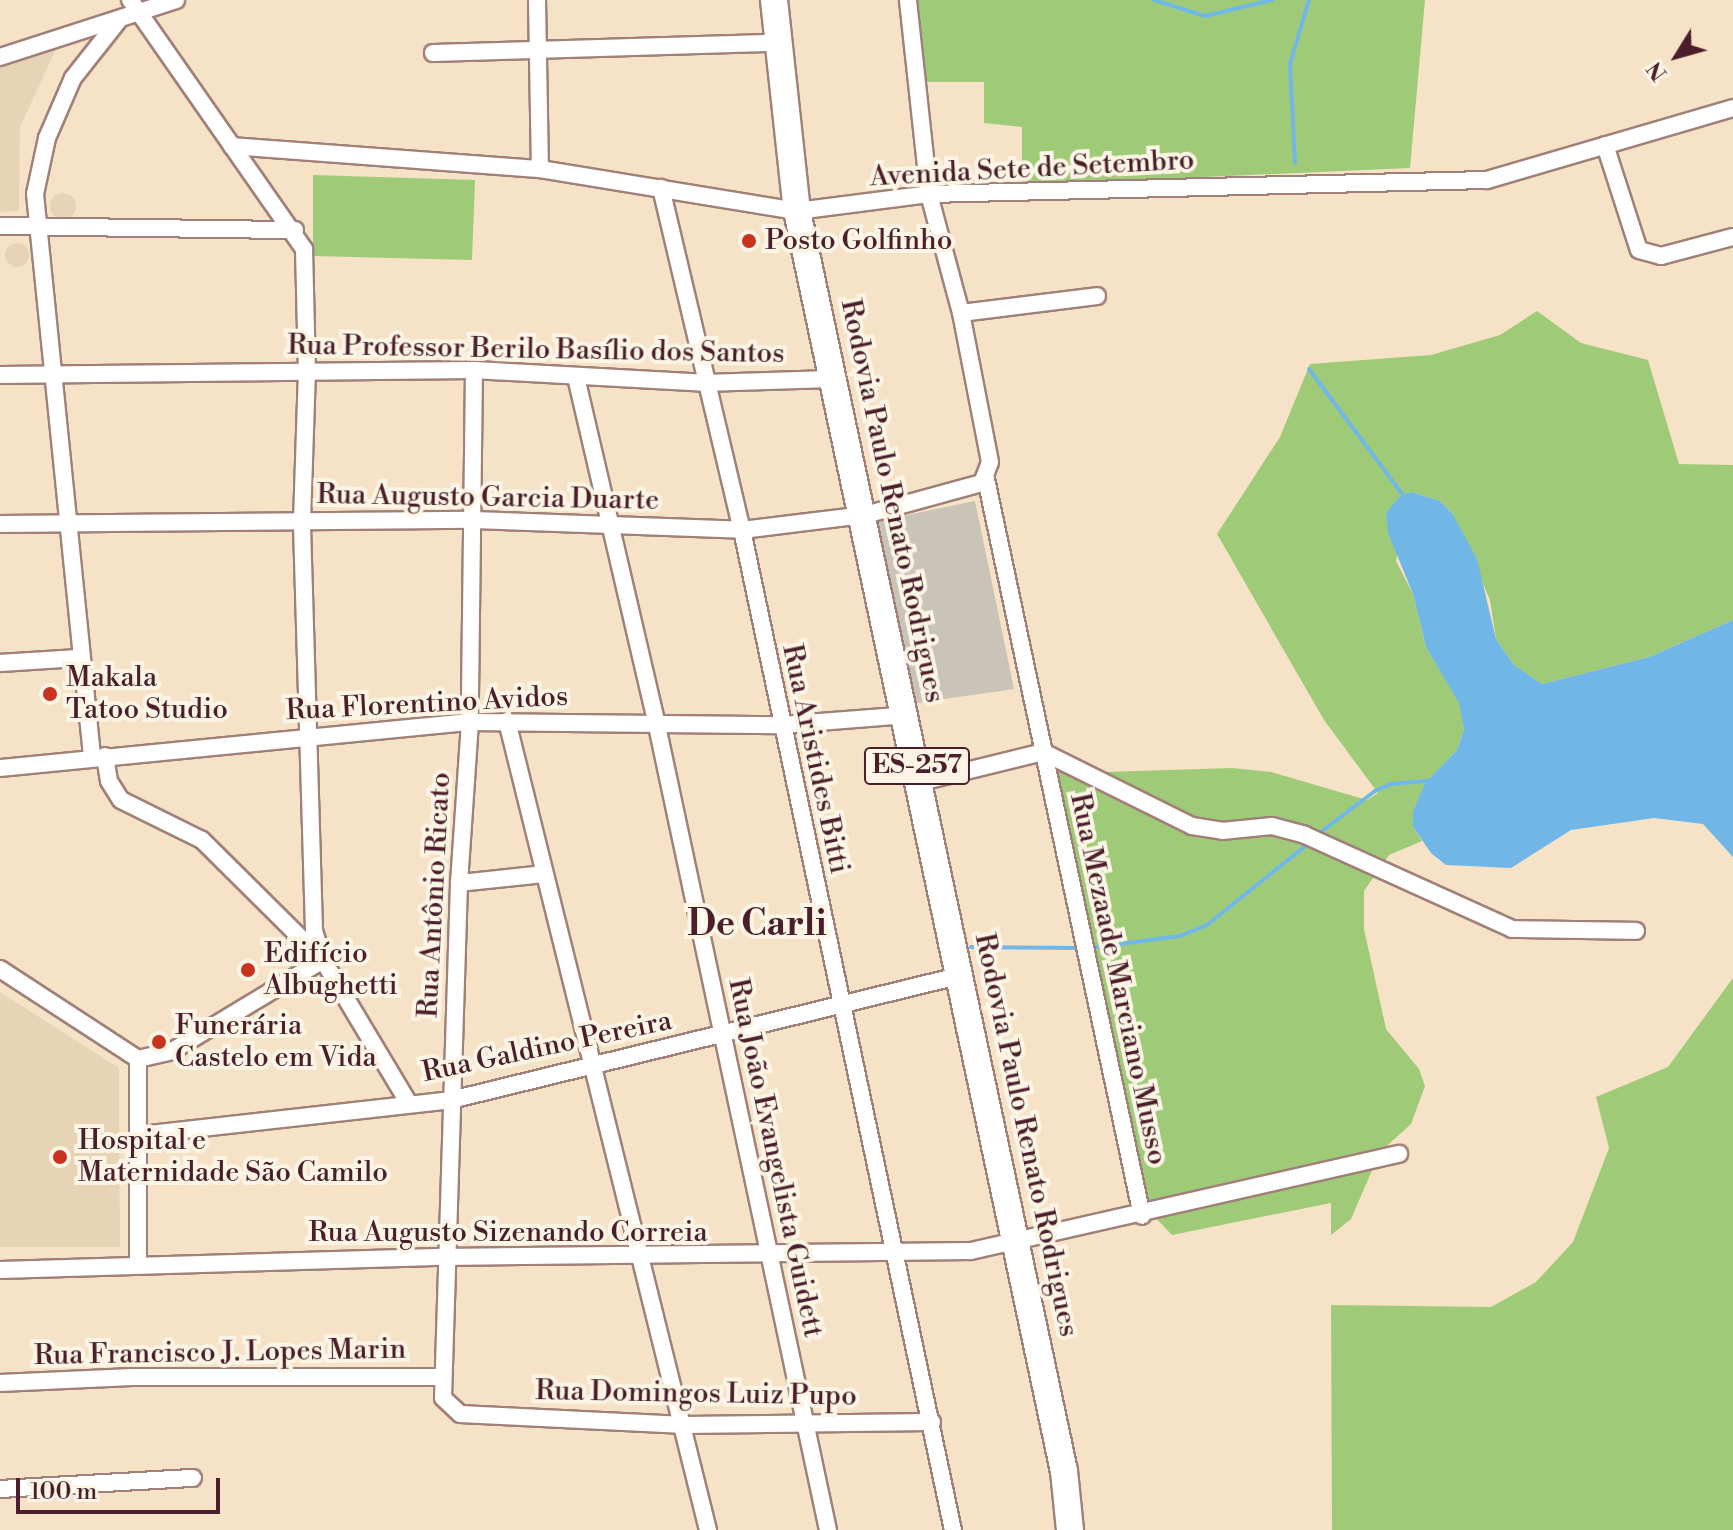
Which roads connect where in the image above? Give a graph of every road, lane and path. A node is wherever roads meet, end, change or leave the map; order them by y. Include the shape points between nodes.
1 (176, 0) edge
2 (537, 0) edge
3 (774, 0) edge
4 (908, 0) edge
5 (135, 7) edge
6 (118, 21) junction
7 (775, 43) junction
8 (539, 52) junction
9 (433, 53) dead end
10 (0, 57) edge
11 (1733, 108) edge
12 (1605, 145) junction
13 (232, 146) junction
14 (540, 169) junction
15 (661, 188) junction
16 (929, 194) junction
17 (797, 211) junction
18 (38, 225) junction
19 (0, 226) edge
20 (295, 230) junction
21 (1733, 237) edge
22 (1097, 296) dead end
23 (961, 313) junction
24 (474, 370) junction
25 (307, 372) junction
26 (0, 375) edge
27 (54, 375) junction
28 (576, 377) junction
29 (831, 379) junction
30 (704, 383) junction
31 (986, 479) junction
32 (865, 515) junction
33 (473, 520) junction
34 (302, 521) junction
35 (608, 522) junction
36 (0, 524) edge
37 (68, 526) junction
38 (742, 530) junction
39 (78, 658) junction
40 (0, 663) edge
41 (907, 715) junction
42 (507, 721) junction
43 (656, 721) junction
44 (470, 722) junction
45 (781, 725) junction
46 (310, 736) junction
47 (1043, 752) junction
48 (99, 756) junction
49 (0, 768) edge
50 (921, 782) junction
51 (544, 874) junction
52 (459, 883) junction
53 (1636, 931) dead end
54 (323, 960) junction
55 (0, 969) edge
56 (958, 976) junction
57 (841, 1007) junction
58 (722, 1035) junction
59 (138, 1059) junction
60 (589, 1063) junction
61 (451, 1100) junction
62 (408, 1102) junction
63 (140, 1135) junction
64 (1399, 1154) dead end
65 (1142, 1216) junction
66 (1015, 1241) junction
67 (892, 1250) junction
68 (444, 1257) junction
69 (771, 1257) junction
70 (639, 1258) junction
71 (138, 1264) junction
72 (0, 1270) edge
73 (441, 1377) junction
74 (0, 1383) edge
75 (460, 1414) joint
76 (932, 1422) junction
77 (804, 1423) junction
78 (685, 1425) junction
79 (193, 1478) dead end
80 (0, 1489) edge
81 (708, 1530) edge
82 (828, 1530) edge
83 (953, 1530) edge
84 (1070, 1530) edge

1 - 5 street
2 - 8 street
3 - 7 main road, Rodovia Paulo Renato Rodrigues / ES-257
4 - 16 street, Rua Mezaade Marciano Musso
5 - 6 street
5 - 13 street
6 - 10 street
6 - 18 street via 73,78 51,126 35,194
7 - 8 street
7 - 17 main road, Rodovia Paulo Renato Rodrigues / ES-257
8 - 9 street
8 - 14 street
11 - 12 street, Avenida Sete de Setembro
12 - 16 street, Avenida Sete de Setembro via 1513,175 1462,183
12 - 21 street via 1639,250 1661,256
13 - 14 street, Avenida Sete de Setembro
13 - 20 street
14 - 15 street, Avenida Sete de Setembro
15 - 17 street, Avenida Sete de Setembro
15 - 30 street, Rua Aristides Bitti
16 - 17 street, Avenida Sete de Setembro
16 - 23 street, Rua Mezaade Marciano Musso
17 - 29 main road, Rodovia Paulo Renato Rodrigues / ES-257
18 - 19 street
18 - 20 street
18 - 27 street
20 - 25 street via 307,273
22 - 23 street
23 - 31 street, Rua Mezaade Marciano Musso via 990,462
24 - 25 street, Rua Professor Berilo Basílio dos Santos
24 - 28 street, Rua Professor Berilo Basílio dos Santos
24 - 33 street, Rua Antônio Ricato
25 - 27 street, Rua Professor Berilo Basílio dos Santos
25 - 34 street
26 - 27 street, Rua Professor Berilo Basílio dos Santos
27 - 37 street
28 - 30 street, Rua Professor Berilo Basílio dos Santos
28 - 35 street, Rua João Evangelista Guidett
29 - 30 street, Rua Professor Berilo Basílio dos Santos
29 - 32 main road, Rodovia Paulo Renato Rodrigues / ES-257
30 - 38 street, Rua Aristides Bitti
31 - 32 street, Rua Augusto Garcia Duarte
31 - 47 street, Rua Mezaade Marciano Musso
32 - 38 street, Rua Augusto Garcia Duarte
32 - 41 main road, Rodovia Paulo Renato Rodrigues / ES-257
33 - 34 street, Rua Augusto Garcia Duarte
33 - 35 street, Rua Augusto Garcia Duarte
33 - 44 street, Rua Antônio Ricato
34 - 37 street, Rua Augusto Garcia Duarte
34 - 46 street
35 - 38 street, Rua Augusto Garcia Duarte
35 - 43 street, Rua João Evangelista Guidett
36 - 37 street, Rua Augusto Garcia Duarte
37 - 39 street
38 - 45 street, Rua Aristides Bitti
39 - 40 street
39 - 48 street
41 - 45 street, Rua Florentino Avidos
41 - 50 main road, Rodovia Paulo Renato Rodrigues / ES-257
42 - 43 street, Rua Florentino Avidos
42 - 44 street, Rua Florentino Avidos
42 - 51 street
43 - 45 street, Rua Florentino Avidos
43 - 58 street, Rua João Evangelista Guidett
44 - 46 street, Rua Florentino Avidos
44 - 52 street, Rua Antônio Ricato
45 - 57 street, Rua Aristides Bitti
46 - 48 street, Rua Florentino Avidos
46 - 54 street via 314,930
47 - 50 street
47 - 53 street via 1192,826 1222,831 1272,826 1305,835 1512,929
47 - 65 street, Rua Mezaade Marciano Musso
48 - 49 street, Rua Florentino Avidos
48 - 54 street via 121,800 178,823 202,840
50 - 56 main road, Rodovia Paulo Renato Rodrigues / ES-257
51 - 52 street
51 - 60 street
52 - 61 street, Rua Antônio Ricato
54 - 59 street via 172,1051
54 - 62 street
55 - 59 street
56 - 57 street, Rua Galdino Pereira
56 - 66 main road, Rodovia Paulo Renato Rodrigues / ES-257
57 - 58 street, Rua Galdino Pereira
57 - 67 street, Rua Aristides Bitti
58 - 60 street, Rua Galdino Pereira
58 - 69 street, Rua João Evangelista Guidett
59 - 63 street
60 - 61 street, Rua Galdino Pereira
60 - 70 street
61 - 62 street, Rua Galdino Pereira
61 - 68 street, Rua Antônio Ricato
62 - 63 street, Rua Galdino Pereira via 232,1128
63 - 71 street
64 - 65 street, Rua Augusto Sizenando Correia
65 - 66 street, Rua Augusto Sizenando Correia
66 - 67 street, Rua Augusto Sizenando Correia via 971,1251
66 - 84 main road, Rodovia Paulo Renato Rodrigues / ES-257 via 1064,1471
67 - 69 street, Rua Augusto Sizenando Correia
67 - 76 street, Rua Aristides Bitti
68 - 70 street, Rua Augusto Sizenando Correia
68 - 71 street, Rua Augusto Sizenando Correia
68 - 73 street, Rua Antônio Ricato
69 - 70 street, Rua Augusto Sizenando Correia
69 - 77 street, Rua João Evangelista Guidett
70 - 78 street
71 - 72 street, Rua Augusto Sizenando Correia
73 - 74 street, Rua Francisco J. Lopes Marin via 132,1377
73 - 75 street, Rua Antônio Ricato via 443,1398
75 - 78 street, Rua Domingos Luiz Pupo
76 - 77 street, Rua Domingos Luiz Pupo
76 - 83 street, Rua Aristides Bitti
77 - 78 street, Rua Domingos Luiz Pupo
77 - 82 street, Rua João Evangelista Guidett
78 - 81 street
79 - 80 street

